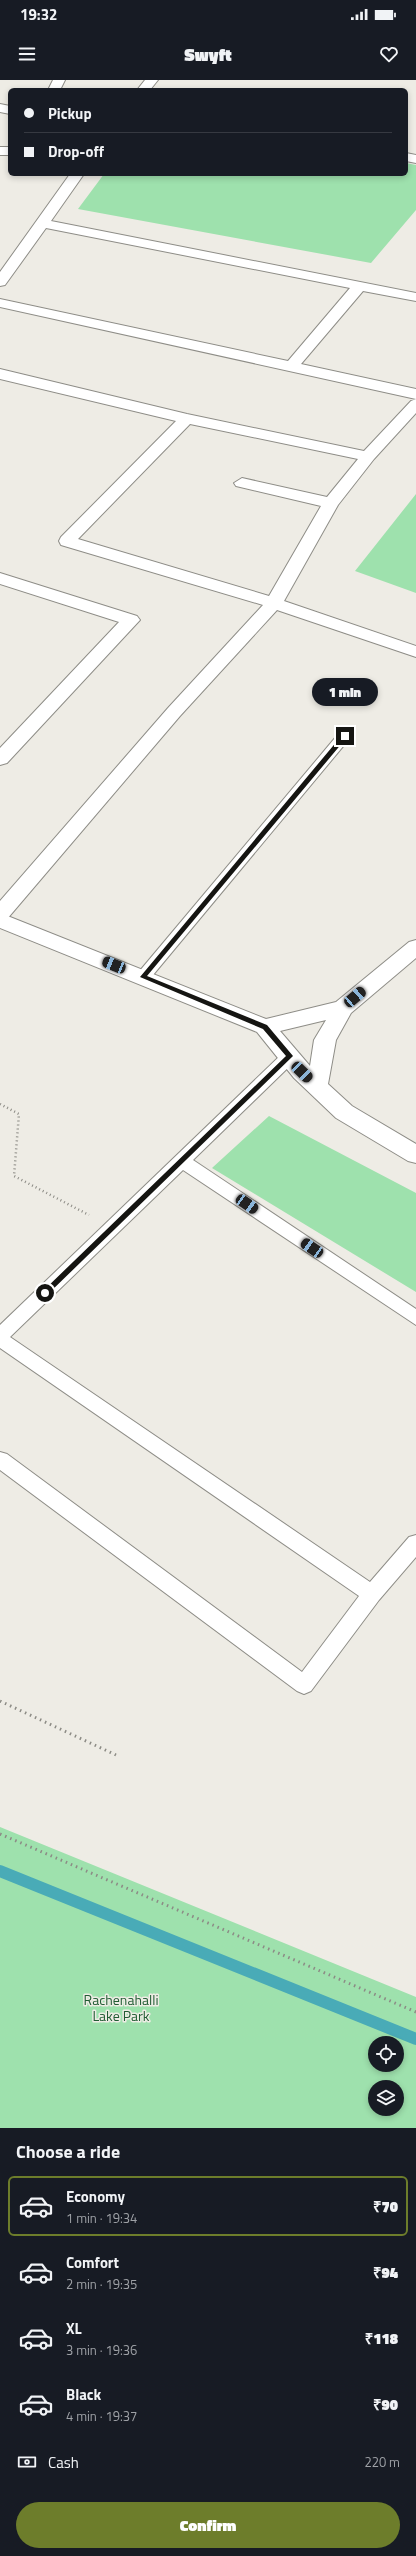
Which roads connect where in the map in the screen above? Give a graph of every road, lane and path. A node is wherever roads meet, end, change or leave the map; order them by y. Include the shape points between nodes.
1 (152, 80) edge
2 (145, 88) edge
3 (77, 176) edge
4 (42, 223) junction
5 (0, 282) edge
6 (360, 285) junction
7 (416, 297) edge
8 (0, 303) edge
9 (292, 366) junction
10 (0, 374) edge
11 (416, 394) edge
12 (416, 404) edge
13 (187, 419) junction
14 (368, 456) junction
15 (242, 483) dead end
16 (331, 503) junction
17 (0, 578) edge
18 (274, 603) junction
19 (416, 652) edge
20 (345, 736) dead end
21 (0, 759) edge
22 (0, 914) edge
23 (0, 920) edge
24 (416, 947) edge
25 (143, 977) junction
26 (343, 1008) junction
27 (265, 1027) junction
28 (290, 1056) junction
29 (316, 1086) junction
30 (0, 1104) edge
31 (416, 1155) edge
32 (182, 1161) junction
33 (112, 1228) junction
34 (416, 1318) edge
35 (0, 1338) edge
36 (0, 1460) edge
37 (416, 1543) edge
38 (372, 1594) junction
39 (0, 1701) edge
40 (116, 1755) dead end
41 (0, 1834) edge
42 (416, 2012) edge

1 - 2 street
3 - 4 street
4 - 5 street
4 - 6 street
6 - 7 street
6 - 9 street
8 - 9 street
9 - 11 street
10 - 13 street
12 - 14 street
13 - 14 street
13 - 18 street via 67,541
14 - 16 street
15 - 16 street
16 - 18 street
17 - 21 street via 131,620
18 - 19 street
18 - 22 street via 174,712
20 - 25 lane
23 - 25 street
24 - 26 street
25 - 27 street
26 - 27 street
26 - 29 street via 325,1040
27 - 28 street
28 - 29 street
28 - 32 lane
29 - 31 street via 344,1112
30 - 33 path via 19,1114 14,1176
32 - 33 lane
32 - 34 lane
33 - 35 lane
35 - 38 lane
36 - 38 lane via 304,1685
37 - 38 lane
39 - 40 path
41 - 42 path

